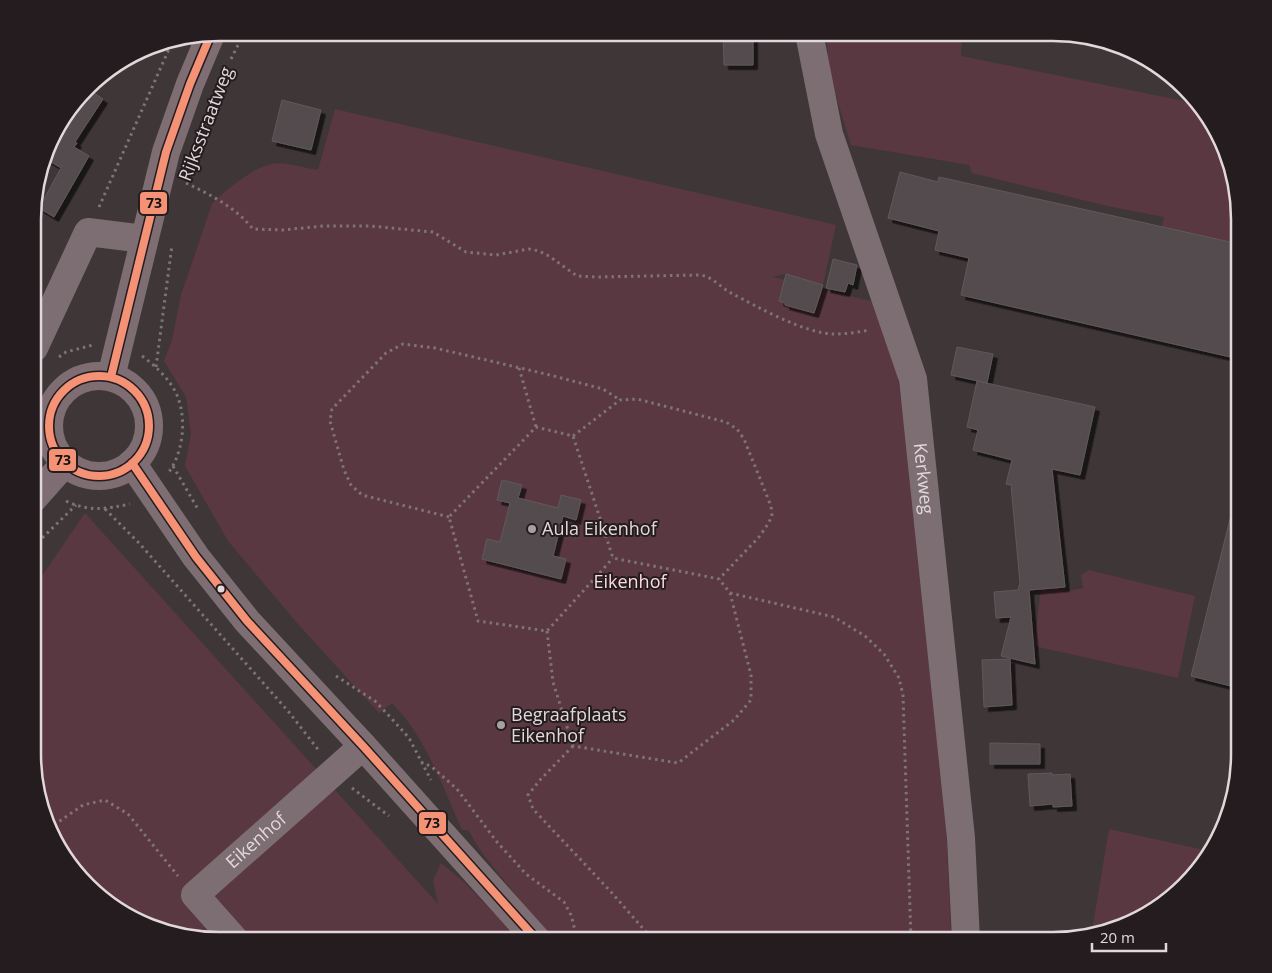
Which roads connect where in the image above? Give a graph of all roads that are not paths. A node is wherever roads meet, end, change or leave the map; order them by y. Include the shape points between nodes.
1 (810, 41) edge
2 (208, 42) edge
3 (144, 239) junction
4 (43, 359) edge
5 (111, 377) junction
6 (66, 463) junction
7 (132, 463) junction
8 (41, 490) edge
9 (363, 746) junction
10 (228, 932) edge
11 (530, 932) edge
12 (966, 932) edge

1 - 12 street, Kerkweg via 829,134 914,389 961,838
2 - 3 main road, Rijksstraatweg via 166,152
3 - 4 street via 88,232
3 - 5 main road, Rijksstraatweg
5 - 6 main road via 89,376 69,385 54,402 49,423 53,445
5 - 7 main road via 128,384 140,397 148,414 149,432 144,449
6 - 7 main road via 81,473 99,476 117,473
6 - 8 main road
7 - 9 street via 196,557 247,621
9 - 10 street, Eikenhof via 195,895
9 - 11 street

